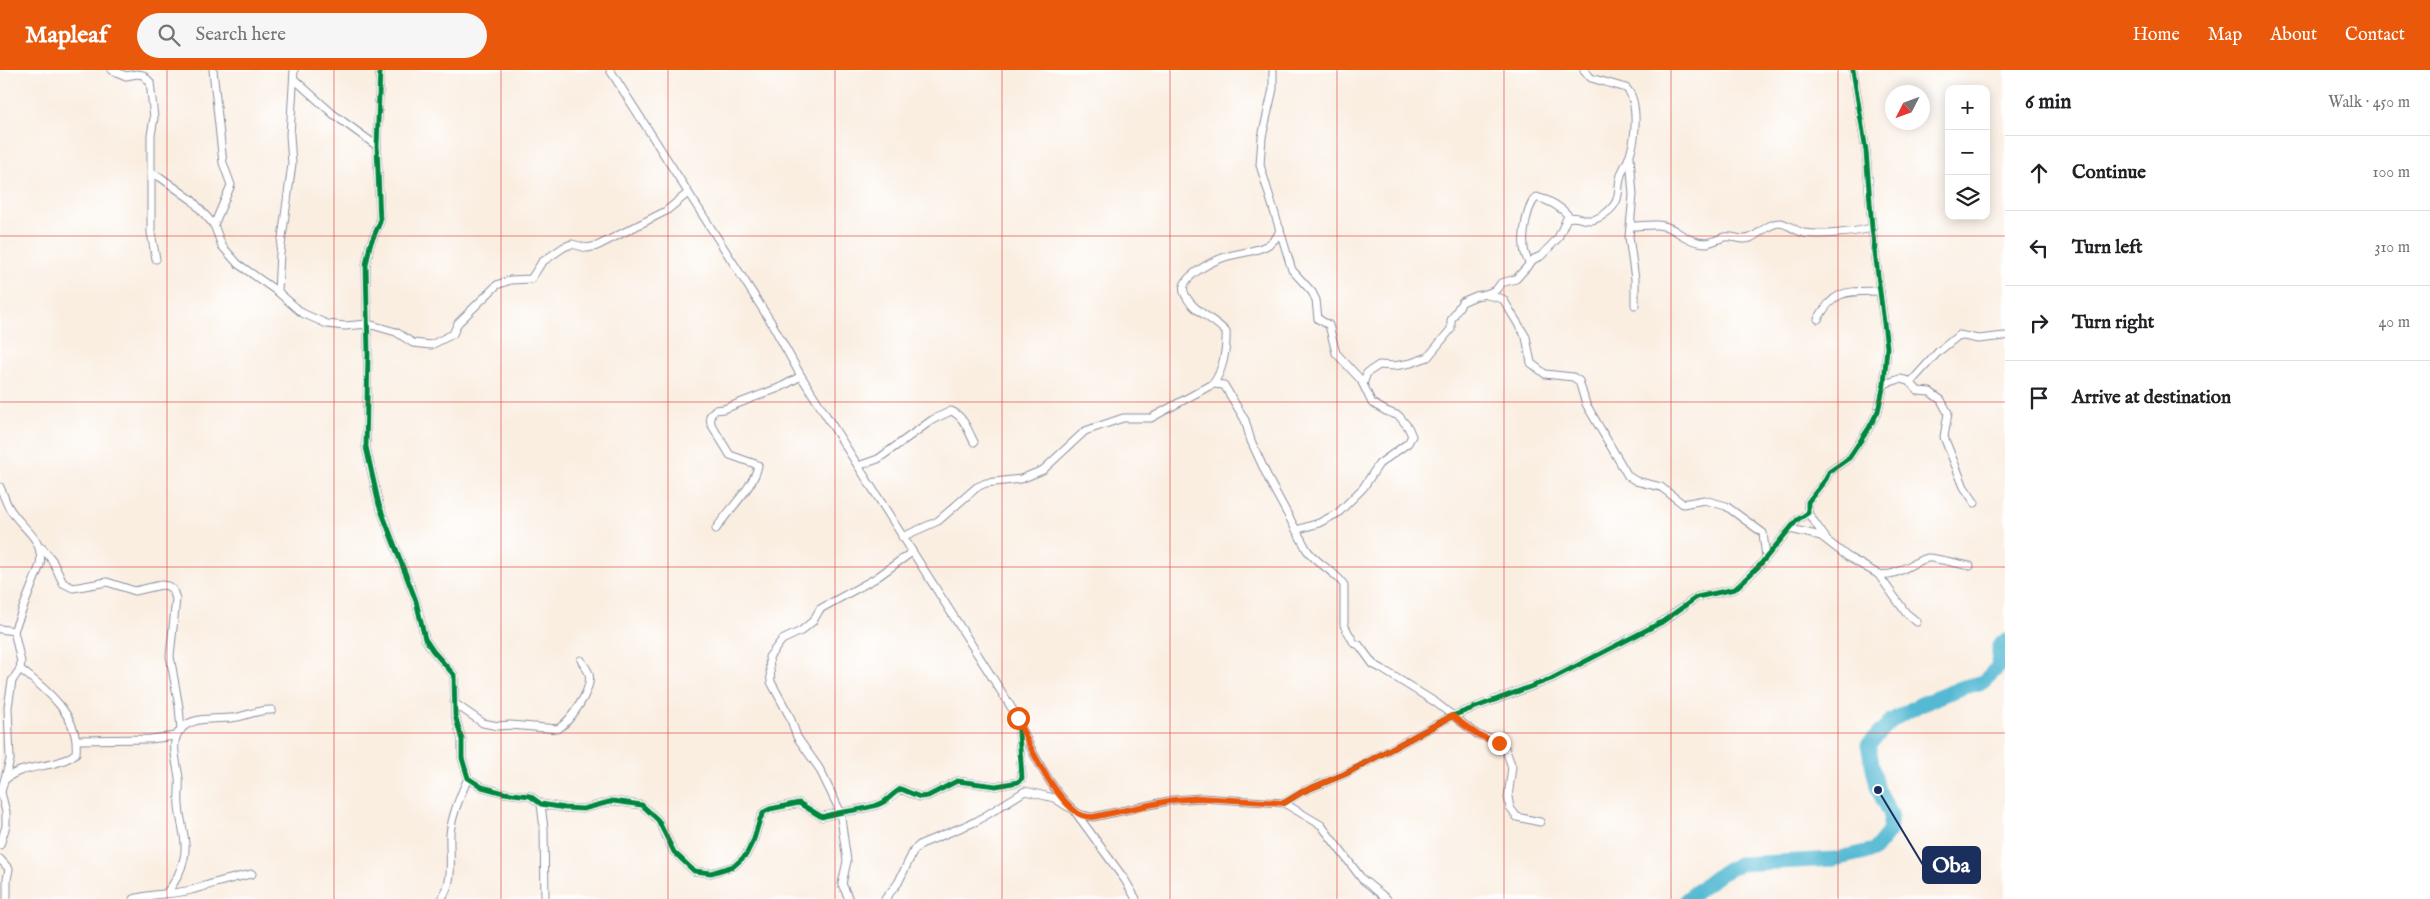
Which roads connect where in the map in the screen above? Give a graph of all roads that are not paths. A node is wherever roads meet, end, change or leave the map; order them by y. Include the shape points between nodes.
1 (112, 70) edge
2 (213, 70) edge
3 (294, 70) edge
4 (380, 70) edge
5 (610, 70) edge
6 (1273, 70) edge
7 (1584, 70) edge
8 (1853, 70) edge
9 (294, 79) junction
10 (377, 146) junction
11 (1630, 154) junction
12 (151, 173) junction
13 (688, 193) junction
14 (1570, 217) junction
15 (214, 225) junction
16 (1631, 226) junction
17 (1872, 228) junction
18 (1280, 229) junction
19 (156, 259) dead end
20 (1530, 263) junction
21 (1880, 291) junction
22 (278, 292) junction
23 (1486, 294) junction
24 (1634, 305) dead end
25 (1818, 319) dead end
26 (368, 324) junction
27 (2005, 336) edge
28 (801, 376) junction
29 (1910, 382) junction
30 (1212, 384) junction
31 (1363, 384) junction
32 (1884, 384) junction
33 (974, 442) dead end
34 (858, 466) junction
35 (0, 487) edge
36 (1975, 503) dead end
37 (1808, 513) junction
38 (716, 529) dead end
39 (1790, 529) junction
40 (1296, 530) junction
41 (902, 537) junction
42 (1826, 539) junction
43 (40, 546) junction
44 (912, 552) junction
45 (1766, 558) junction
46 (1970, 566) dead end
47 (1878, 574) junction
48 (1917, 622) dead end
49 (0, 630) edge
50 (14, 631) junction
51 (581, 660) dead end
52 (20, 669) junction
53 (454, 703) junction
54 (272, 710) dead end
55 (0, 712) edge
56 (8, 712) junction
57 (1452, 716) junction
58 (1018, 718) junction
59 (178, 733) junction
60 (78, 740) junction
61 (468, 778) junction
62 (4, 781) junction
63 (1284, 803) junction
64 (541, 804) junction
65 (1073, 810) junction
66 (840, 811) junction
67 (1540, 822) dead end
68 (0, 845) edge
69 (0, 859) edge
70 (252, 874) dead end
71 (167, 892) junction
72 (7, 899) edge
73 (133, 899) edge
74 (441, 899) edge
75 (545, 899) edge
76 (849, 899) edge
77 (885, 899) edge
78 (1136, 899) edge
79 (1387, 899) edge

1 - 12 street via 126,76 143,75 150,82 154,118
2 - 15 street via 222,163 231,185
3 - 9 street
4 - 10 street
5 - 13 street
6 - 18 street via 1260,164
7 - 11 street via 1591,78 1620,85 1630,92 1634,100 1635,124
8 - 17 street via 1866,151
9 - 10 street via 333,114
9 - 22 street via 290,135 292,164
10 - 26 street via 381,214 368,254
11 - 14 street via 1620,176 1620,192 1611,209 1594,220
11 - 16 street
12 - 15 street via 192,200
12 - 19 street via 151,233
13 - 26 street via 666,211 597,246 587,248 572,244 564,248 542,262 531,279 510,280 497,285 458,323 453,334 431,345 414,343 396,332
13 - 28 street via 771,322
14 - 20 street via 1566,218 1558,238
14 - 20 street via 1564,210 1536,197 1526,212 1523,246
15 - 22 street via 222,246 238,264
16 - 17 street via 1672,229 1699,243 1724,237 1751,238 1778,223 1811,234 1853,233
16 - 24 street
17 - 21 street
18 - 30 street via 1276,240 1267,246 1223,258 1186,279 1184,293 1191,303 1226,332 1224,357 1218,377
18 - 31 street via 1292,270 1312,292 1317,316 1329,325 1336,353
20 - 23 street via 1516,279 1501,283 1496,290
21 - 25 street via 1841,293 1831,299
21 - 32 street via 1887,347
22 - 26 street via 302,313 327,324
23 - 31 street via 1462,302 1451,320 1451,329 1428,357 1411,364 1379,365 1367,373
23 - 45 street via 1503,298 1526,337 1531,363 1537,370 1579,381 1586,404 1628,476 1661,487 1682,504 1704,500 1726,506 1762,533
26 - 53 street via 366,447 379,505 416,601 425,639 454,675
27 - 29 street via 1978,339 1959,335
28 - 34 street
28 - 38 street via 781,387 715,410 710,416 711,424 730,455 758,465 742,496
29 - 32 street via 1900,378
29 - 36 street via 1918,391 1935,395 1946,408 1948,421 1944,436 1964,487
30 - 40 street via 1224,385 1246,420 1251,441
30 - 41 street via 1151,418 1123,418 1085,431 1043,470 1021,479 977,487 938,521
31 - 40 street via 1372,403 1399,416 1408,427 1411,440 1379,464 1363,488 1338,513 1320,523
32 - 37 street via 1878,411 1869,428 1849,458 1829,472 1808,502
33 - 34 street via 963,420 951,411 932,420 878,459
34 - 41 street
35 - 43 street via 11,511
37 - 39 street
37 - 42 street
39 - 42 street
39 - 45 street
40 - 57 street via 1315,560 1344,585 1344,625 1354,643 1374,664
41 - 44 street
42 - 47 street via 1848,557
43 - 50 street via 40,565
43 - 59 street via 52,560 63,582 72,588 107,582 135,591 161,585 173,590 176,599 170,656 179,707
44 - 58 street
44 - 66 street via 876,578 820,609 802,631 782,640 769,658 771,682 790,717 796,737 819,768
45 - 57 street via 1735,589 1697,597 1662,622 1551,679
46 - 47 street via 1957,566 1933,557 1911,564 1891,576
47 - 48 street
49 - 50 street
50 - 52 street
51 - 53 street via 589,674 588,682 573,716 558,729 483,723
52 - 56 street via 12,681
52 - 60 street via 64,709
53 - 61 street
54 - 59 street via 196,721
55 - 56 street
56 - 62 street via 10,760
57 - 63 street
57 - 67 street via 1478,735 1493,739 1505,748 1512,767 1508,797 1510,808 1517,817
58 - 65 street via 1051,782
58 - 66 street via 1022,778 1018,782 996,786 957,781 920,797 901,789 879,805
59 - 60 street via 150,740
59 - 71 street via 175,745 184,857 174,884
60 - 62 street via 76,752 69,759 11,774
61 - 64 street via 482,787 530,796
61 - 74 street via 455,810 450,835 450,875 446,893
62 - 68 street via 1,792 6,826
63 - 65 street via 1200,798 1173,800 1093,817
63 - 79 street via 1321,825 1362,879
64 - 66 street via 583,809 613,801 642,805 658,820 674,852 694,871 712,873 734,866 746,855 760,818 770,809 799,803 822,817
64 - 75 street
65 - 77 street via 1054,798 1025,791 977,821 921,844 914,850 898,883
65 - 78 street
66 - 76 street via 847,861 842,884
69 - 72 street via 9,868
70 - 71 street via 191,890
71 - 73 street

